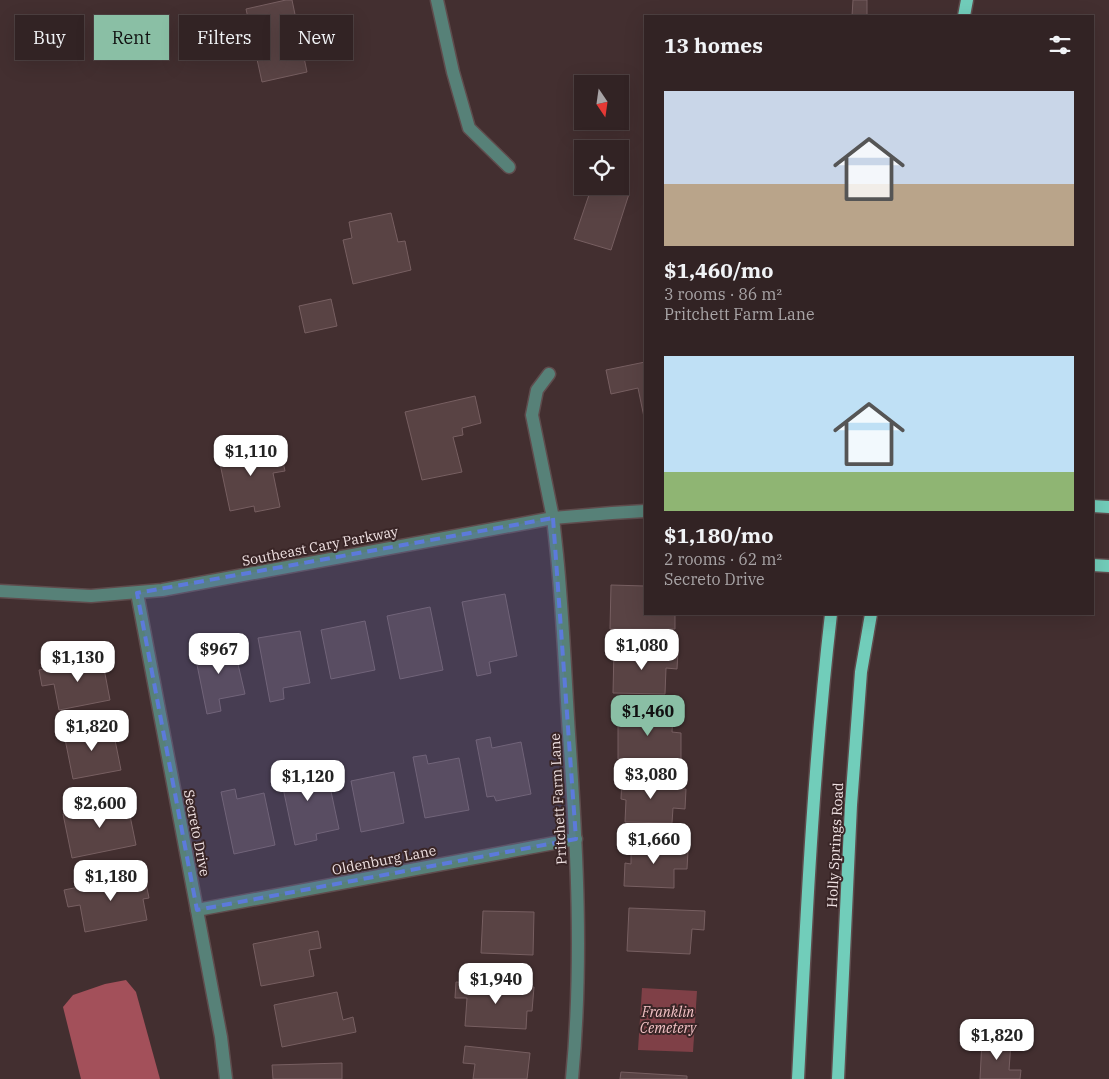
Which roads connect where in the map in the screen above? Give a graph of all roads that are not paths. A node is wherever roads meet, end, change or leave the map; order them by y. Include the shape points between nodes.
1 (438, 0) edge
2 (967, 0) edge
3 (964, 15) edge
4 (509, 167) dead end
5 (549, 374) dead end
6 (1094, 506) edge
7 (1109, 507) edge
8 (644, 512) edge
9 (553, 518) junction
10 (1094, 565) edge
11 (1109, 566) edge
12 (0, 591) edge
13 (137, 593) junction
14 (831, 615) edge
15 (871, 615) edge
16 (576, 839) junction
17 (197, 910) junction
18 (226, 1079) edge
19 (572, 1079) edge
20 (798, 1079) edge
21 (838, 1079) edge

1 - 4 street via 469,128
2 - 3 main road
5 - 9 street, Pritchett Farm Lane via 537,390 532,415
6 - 7 main road
8 - 9 street, Southeast Cary Parkway
9 - 13 street, Southeast Cary Parkway via 185,587
9 - 16 street, Pritchett Farm Lane
10 - 11 main road
12 - 13 street, Southeast Cary Parkway via 67,595
13 - 17 street, Secreto Drive
14 - 20 main road, Holly Springs Road via 805,922
15 - 21 main road, Holly Springs Road via 861,672 852,796
16 - 17 street, Oldenburg Lane
16 - 19 street, Pritchett Farm Lane via 578,954
17 - 18 street, Secreto Drive

